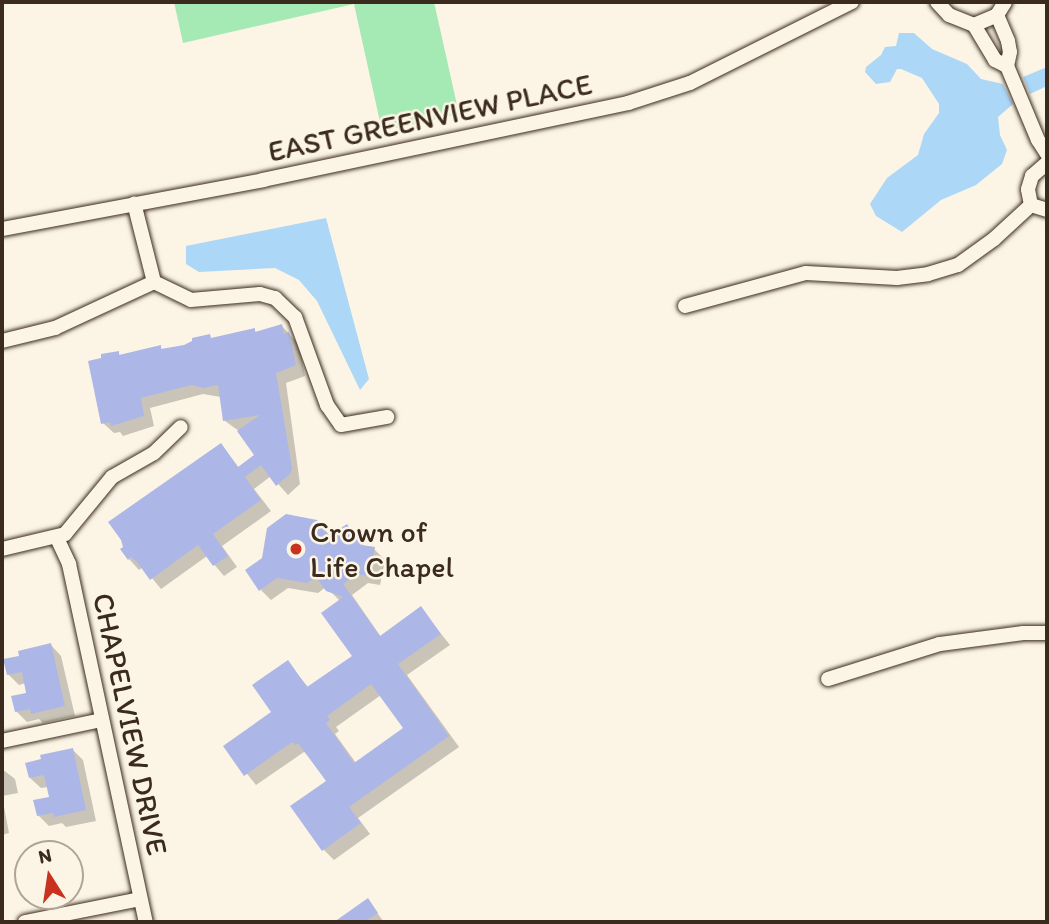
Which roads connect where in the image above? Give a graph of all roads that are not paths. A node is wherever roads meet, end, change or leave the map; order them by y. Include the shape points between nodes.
1 (852, 2) edge
2 (937, 2) edge
3 (1005, 2) edge
4 (997, 15) junction
5 (974, 25) junction
6 (1007, 66) junction
7 (1047, 153) edge
8 (1047, 163) edge
9 (134, 203) junction
10 (1031, 205) junction
11 (1047, 210) edge
12 (2, 229) edge
13 (154, 282) junction
14 (685, 306) dead end
15 (2, 341) edge
16 (387, 417) dead end
17 (181, 427) dead end
18 (57, 538) junction
19 (2, 549) edge
20 (1047, 633) edge
21 (828, 679) dead end
22 (102, 720) junction
23 (2, 741) edge
24 (140, 899) junction
25 (25, 922) edge
26 (146, 922) edge

1 - 9 street, EAST GREENVIEW PLACE via 690,83 628,103
2 - 5 street via 949,15
3 - 4 street
4 - 5 street
4 - 6 street via 1008,41
5 - 6 street via 995,60
6 - 7 street
8 - 10 street via 1032,176 1028,189
9 - 12 street, EAST GREENVIEW PLACE
9 - 13 street
10 - 11 street
10 - 14 street via 958,265 928,274 897,278 806,273
13 - 15 street via 55,328
13 - 16 street via 191,300 260,294 275,298 295,317 327,405 341,425
17 - 18 street via 154,453 113,477 72,527
18 - 19 street
18 - 22 street, CHAPELVIEW DRIVE via 69,564
20 - 21 street via 940,644
22 - 23 street
22 - 24 street, CHAPELVIEW DRIVE
24 - 25 street
24 - 26 street, CHAPELVIEW DRIVE

